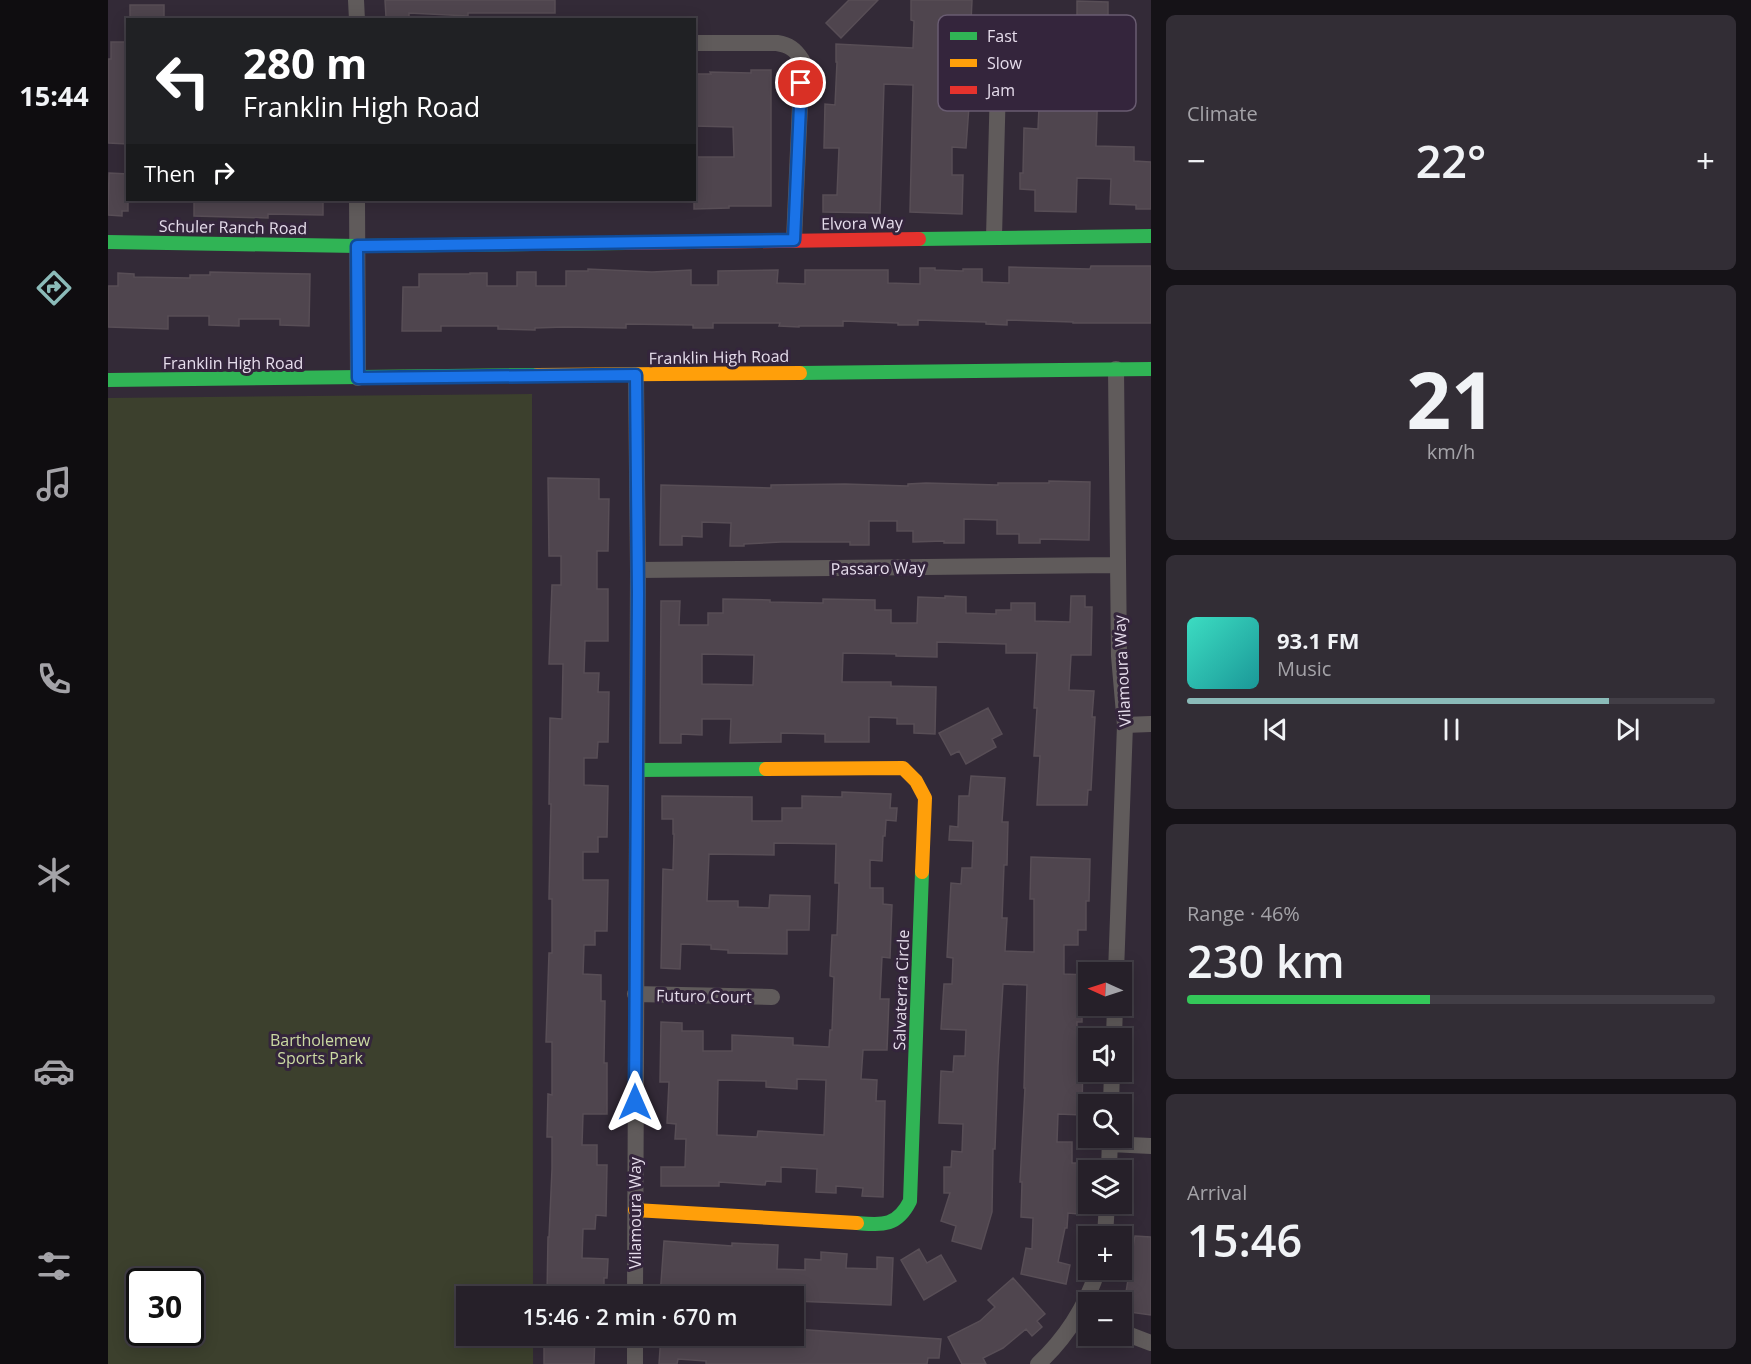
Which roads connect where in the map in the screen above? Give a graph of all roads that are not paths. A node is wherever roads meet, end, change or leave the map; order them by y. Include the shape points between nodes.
1 (357, 0) edge
2 (357, 18) edge
3 (696, 43) edge
4 (997, 111) edge
5 (357, 201) edge
6 (1151, 236) edge
7 (994, 237) junction
8 (794, 240) junction
9 (108, 242) edge
10 (357, 246) junction
11 (1116, 369) junction
12 (1151, 369) edge
13 (636, 375) junction
14 (358, 378) junction
15 (108, 380) edge
16 (1118, 565) junction
17 (638, 570) junction
18 (1151, 724) edge
19 (1125, 725) junction
20 (637, 770) junction
21 (1116, 962) edge
22 (635, 994) junction
23 (772, 997) dead end
24 (1132, 1144) edge
25 (1151, 1146) edge
26 (635, 1210) junction
27 (635, 1286) edge
28 (1078, 1321) edge
29 (1132, 1336) edge
30 (1151, 1343) edge
31 (635, 1346) edge
32 (635, 1364) edge
33 (1038, 1364) edge

1 - 2 street
3 - 8 street via 777,43 788,45 802,60
4 - 7 street
5 - 10 street
6 - 7 street, Elvora Way
7 - 8 street, Elvora Way
8 - 10 street, Elvora Way
9 - 10 street, Schuler Ranch Road
10 - 14 street
11 - 12 street, Franklin High Road
11 - 13 street, Franklin High Road
11 - 16 street, Vilamoura Way
13 - 14 street, Franklin High Road
13 - 17 street, Vilamoura Way
14 - 15 street, Franklin High Road
16 - 17 street, Passaro Way
16 - 19 street, Vilamoura Way
17 - 20 street, Vilamoura Way
18 - 19 street
19 - 21 street, Vilamoura Way
20 - 22 street, Vilamoura Way
20 - 26 street, Salvaterra Circle via 903,768 915,778 925,798 910,1201 905,1211 884,1225
22 - 23 street, Futuro Court
22 - 26 street, Vilamoura Way
24 - 25 street
26 - 27 street, Vilamoura Way
28 - 33 street
29 - 30 street
31 - 32 street

